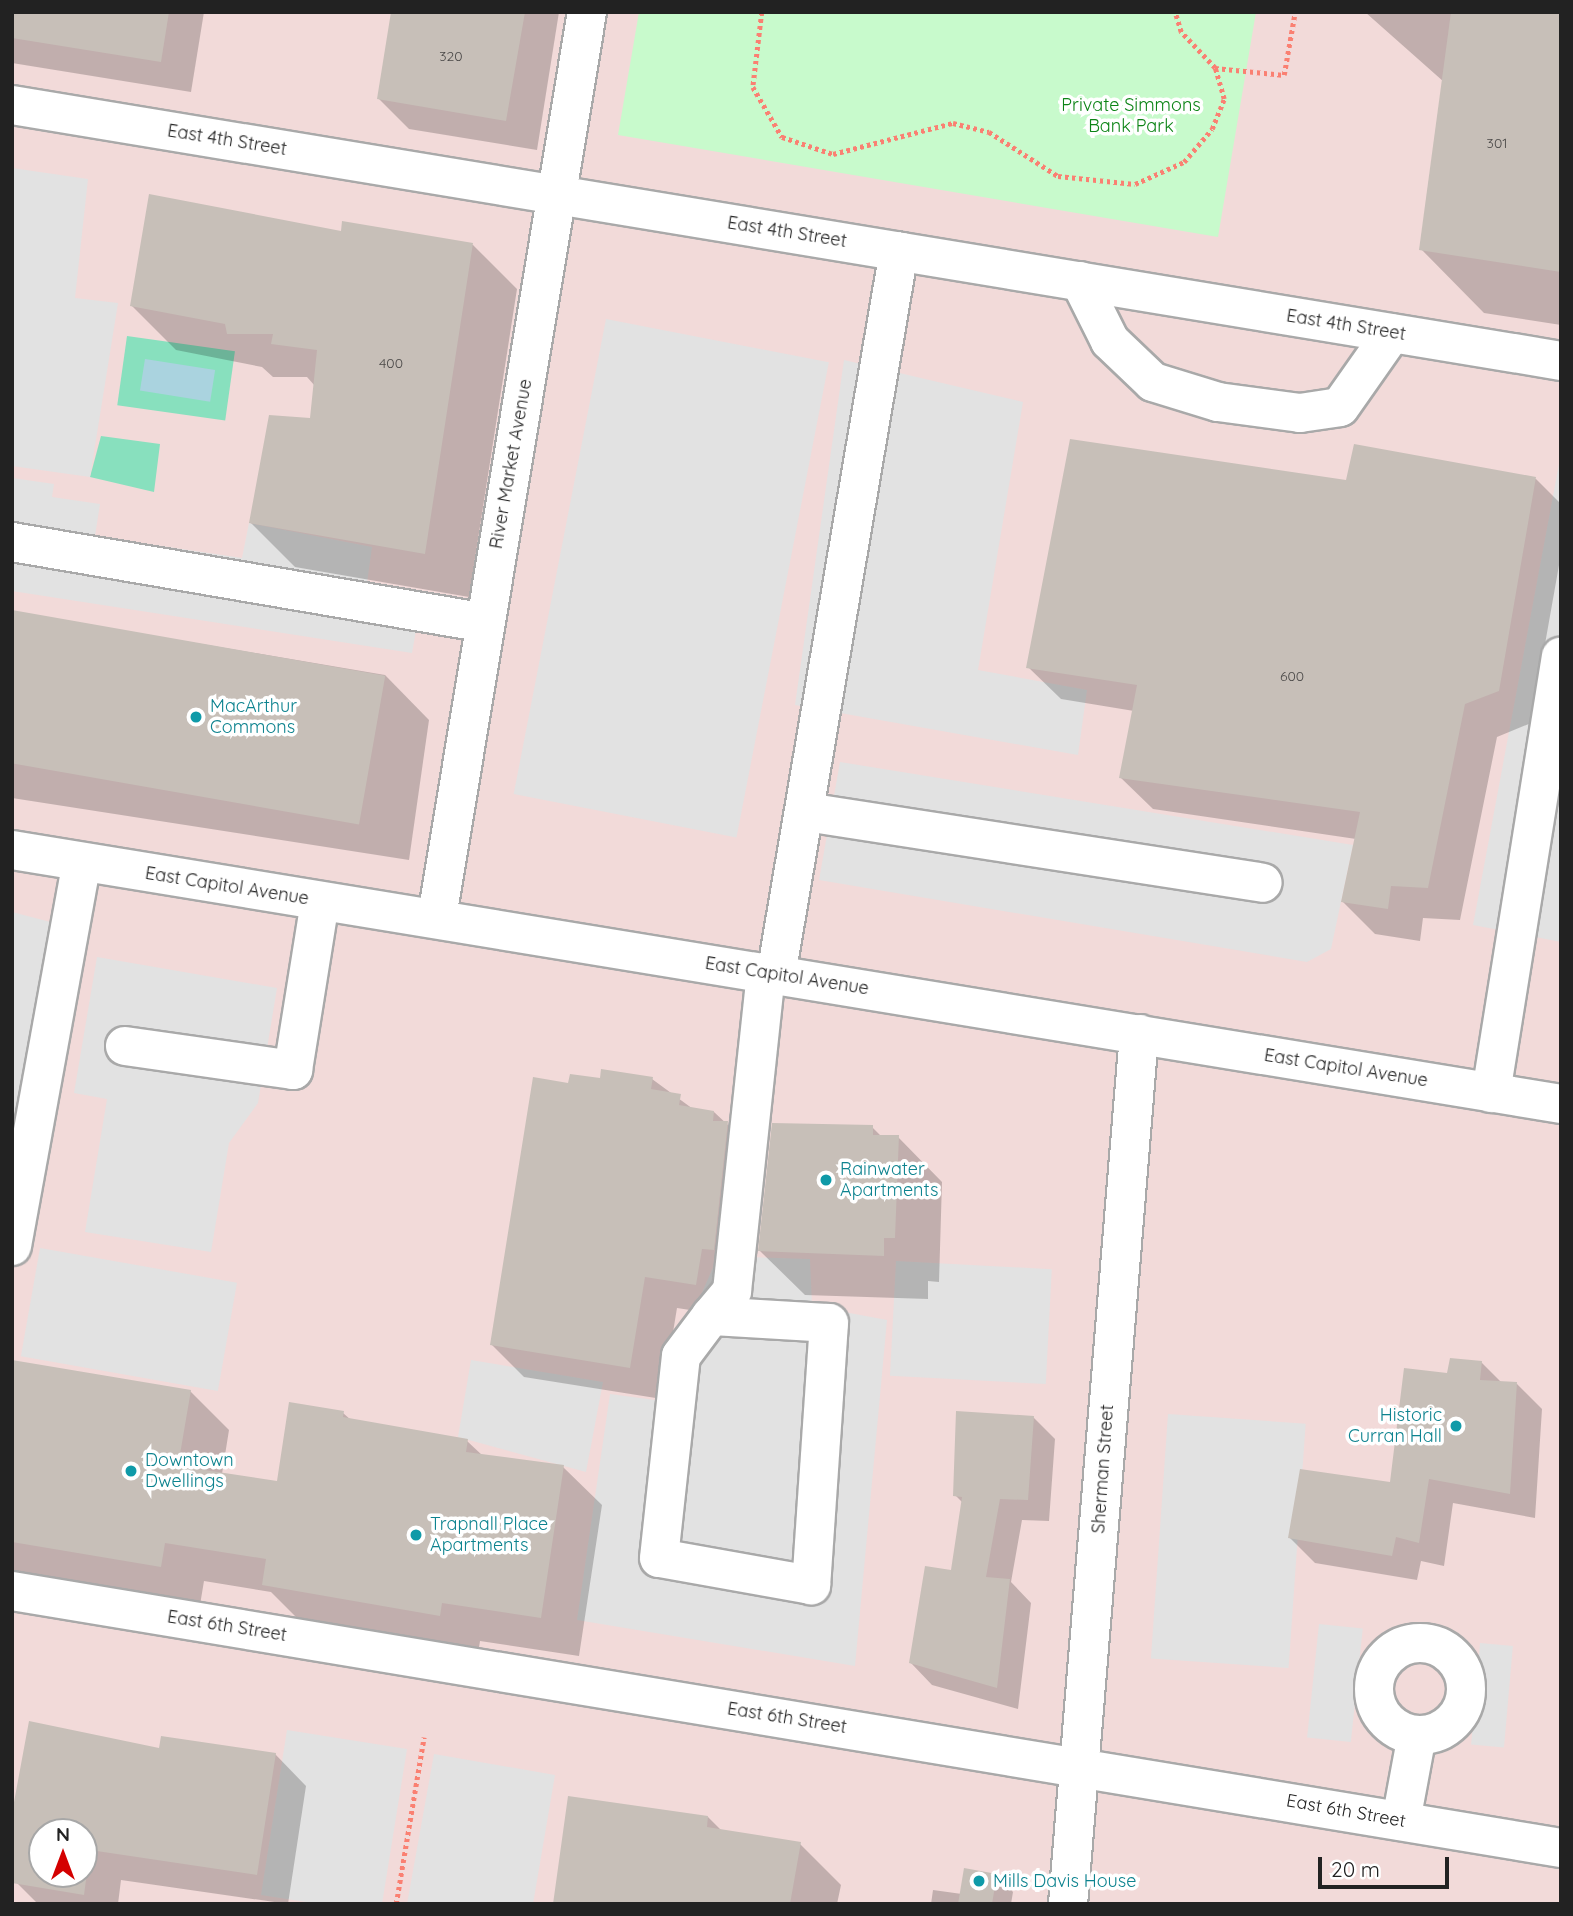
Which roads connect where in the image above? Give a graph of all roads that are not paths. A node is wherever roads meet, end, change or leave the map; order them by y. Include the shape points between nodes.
1 (587, 12) edge
2 (12, 105) edge
3 (557, 194) junction
4 (899, 251) junction
5 (1080, 281) junction
6 (1392, 333) junction
7 (1561, 361) edge
8 (12, 542) edge
9 (485, 623) junction
10 (1561, 657) edge
11 (806, 812) junction
12 (12, 850) edge
13 (82, 862) junction
14 (1263, 883) dead end
15 (320, 901) junction
16 (437, 917) junction
17 (771, 974) junction
18 (1139, 1034) junction
19 (125, 1046) dead end
20 (1491, 1093) junction
21 (1561, 1104) edge
22 (12, 1246) edge
23 (711, 1316) junction
24 (12, 1591) edge
25 (1418, 1735) dead end
26 (1080, 1766) junction
27 (1401, 1821) junction
28 (1561, 1848) edge
29 (1068, 1904) edge

1 - 3 street, River Market Avenue
2 - 3 street, East 4th Street
3 - 4 street, East 4th Street
3 - 9 street, River Market Avenue
4 - 5 street, East 4th Street
4 - 11 street
5 - 6 street, East 4th Street
5 - 6 street via 1110,341 1153,382 1218,402 1300,412 1340,407
6 - 7 street, East 4th Street
8 - 9 street
9 - 16 street, River Market Avenue
10 - 20 street
11 - 14 street
11 - 17 street
12 - 13 street, East Capitol Avenue
13 - 15 street, East Capitol Avenue
13 - 22 street
15 - 16 street, East Capitol Avenue
15 - 19 street via 293,1070
16 - 17 street, East Capitol Avenue
17 - 18 street, East Capitol Avenue
17 - 23 street via 732,1291
18 - 20 street, East Capitol Avenue
18 - 26 street, Sherman Street
20 - 21 street, East Capitol Avenue
23 - 23 street via 681,1356 659,1558 811,1584 829,1323
24 - 26 street, East 6th Street
25 - 27 street
26 - 27 street, East 6th Street
26 - 29 street, Sherman Street
27 - 28 street, East 6th Street

